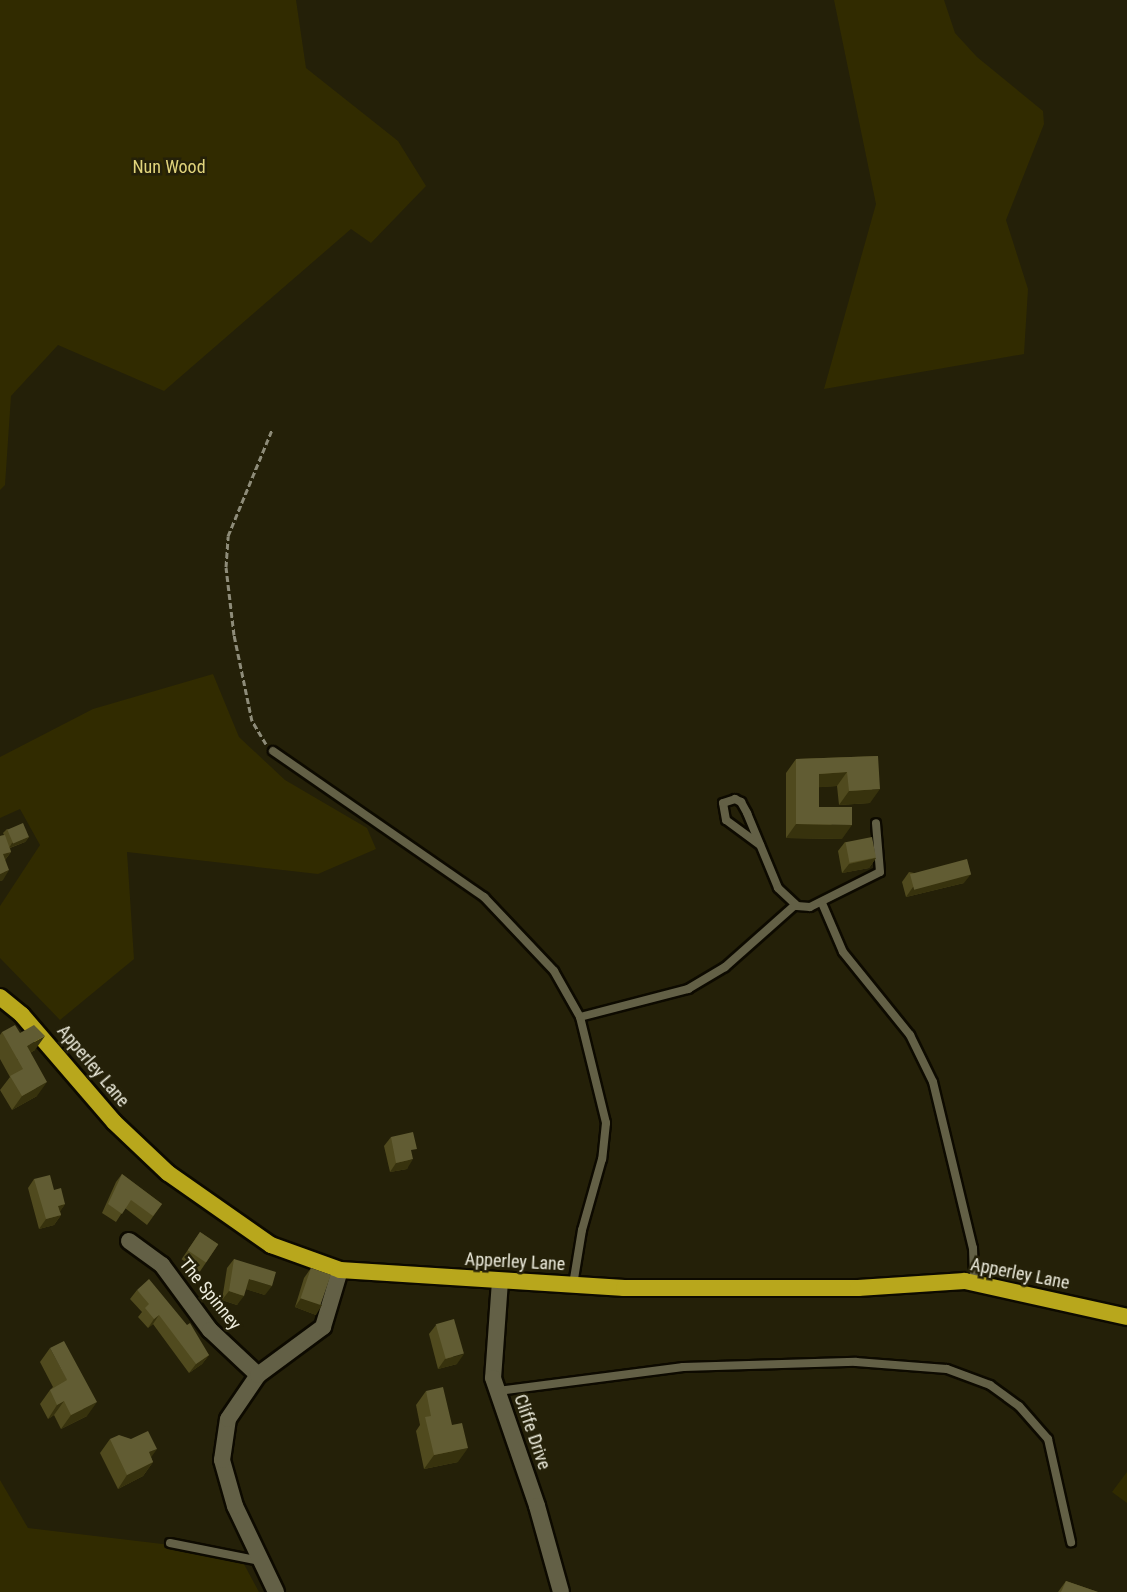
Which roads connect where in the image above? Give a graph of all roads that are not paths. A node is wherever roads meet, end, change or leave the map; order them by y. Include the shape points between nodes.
1 (273, 751) road end
2 (876, 823) dead end
3 (760, 845) junction
4 (822, 903) junction
5 (795, 905) junction
6 (0, 997) edge
7 (580, 1017) junction
8 (129, 1242) dead end
9 (340, 1270) junction
10 (500, 1281) junction
11 (974, 1283) junction
12 (573, 1285) junction
13 (1127, 1317) edge
14 (258, 1375) junction
15 (498, 1391) junction
16 (1071, 1542) dead end
17 (170, 1543) dead end
18 (261, 1561) junction
19 (276, 1592) edge
20 (561, 1592) edge

1 - 7 lane via 484,897 554,971
2 - 4 lane via 880,873
3 - 3 lane via 741,802 735,799 723,803 726,820
3 - 5 lane via 778,888
4 - 5 lane
4 - 11 lane via 843,952 910,1035 933,1082 974,1248
5 - 7 lane via 725,967 688,989
6 - 9 highway, Apperley Lane via 22,1015 114,1122 168,1173 271,1245
7 - 12 lane via 606,1123 602,1159
8 - 14 street, The Spinney via 162,1265 210,1330
9 - 10 highway, Apperley Lane
9 - 14 street via 323,1327
10 - 12 highway, Apperley Lane
10 - 15 street, Cliffe Drive via 493,1378
11 - 12 highway, Apperley Lane via 858,1288
11 - 13 highway, Apperley Lane
14 - 18 street via 228,1419 222,1460 235,1506
15 - 16 lane via 683,1367 856,1362 947,1369 990,1385 1019,1406 1048,1439
15 - 20 street, Cliffe Drive
17 - 18 lane
18 - 19 street

